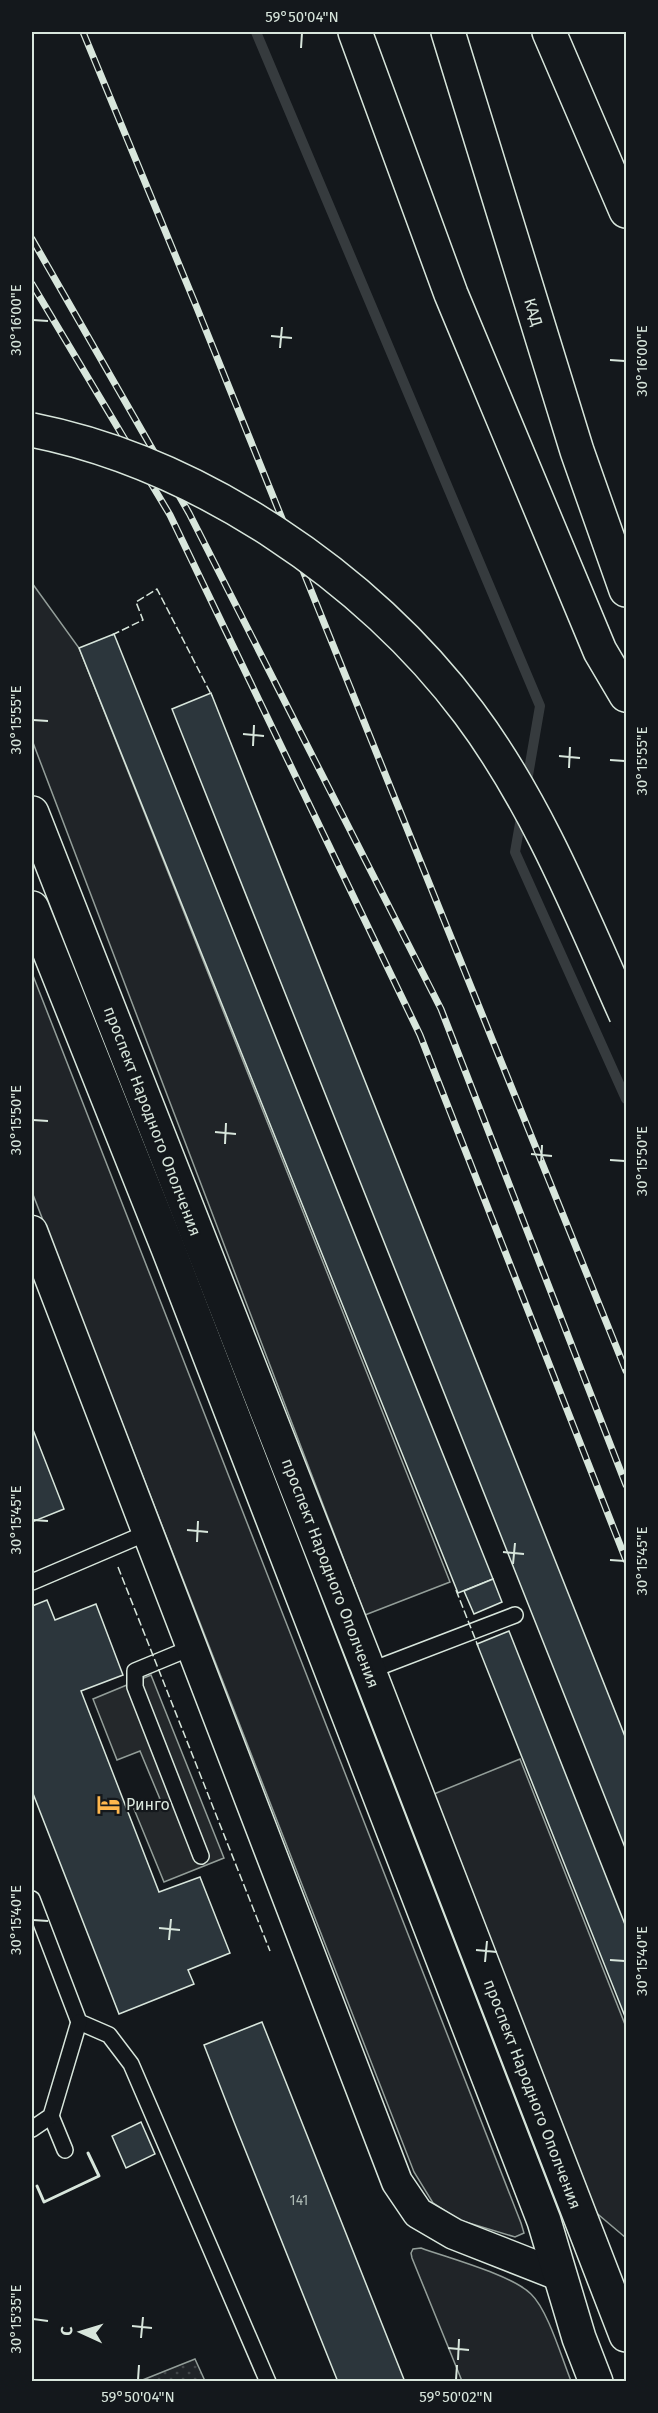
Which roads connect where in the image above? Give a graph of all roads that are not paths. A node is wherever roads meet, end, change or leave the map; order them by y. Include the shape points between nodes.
1 (355, 32) edge
2 (448, 32) edge
3 (549, 32) edge
4 (627, 211) edge
5 (32, 430) edge
6 (627, 590) edge
7 (627, 695) edge
8 (32, 813) edge
9 (32, 908) edge
10 (627, 1015) edge
11 (32, 1231) edge
12 (149, 1532) junction
13 (32, 1582) edge
14 (515, 1615) dead end
15 (193, 1647) junction
16 (369, 1671) junction
17 (201, 1856) dead end
18 (32, 1899) edge
19 (79, 2022) junction
20 (51, 2116) junction
21 (32, 2129) edge
22 (65, 2150) dead end
23 (561, 2276) junction
24 (627, 2335) edge
25 (268, 2382) edge
26 (596, 2382) edge

1 - 7 main road via 452,294 600,651
2 - 6 main road, КАД via 577,451
3 - 4 main road
5 - 10 main road, bridge via 71,438 188,484 289,542 337,576 381,617 469,713 503,765 533,816
8 - 16 main road, проспект Народного Ополчения
9 - 23 main road, проспект Народного Ополчения via 168,1248 544,2221
11 - 12 street
12 - 13 lane
12 - 15 street
14 - 16 lane
15 - 17 lane via 135,1671 135,1687
15 - 23 street via 397,2182 418,2213 454,2234
16 - 24 main road, проспект Народного Ополчения
18 - 19 lane
19 - 20 lane
19 - 25 lane via 109,2035 131,2064
20 - 21 lane
20 - 22 lane
23 - 26 main road, проспект Народного Ополчения

